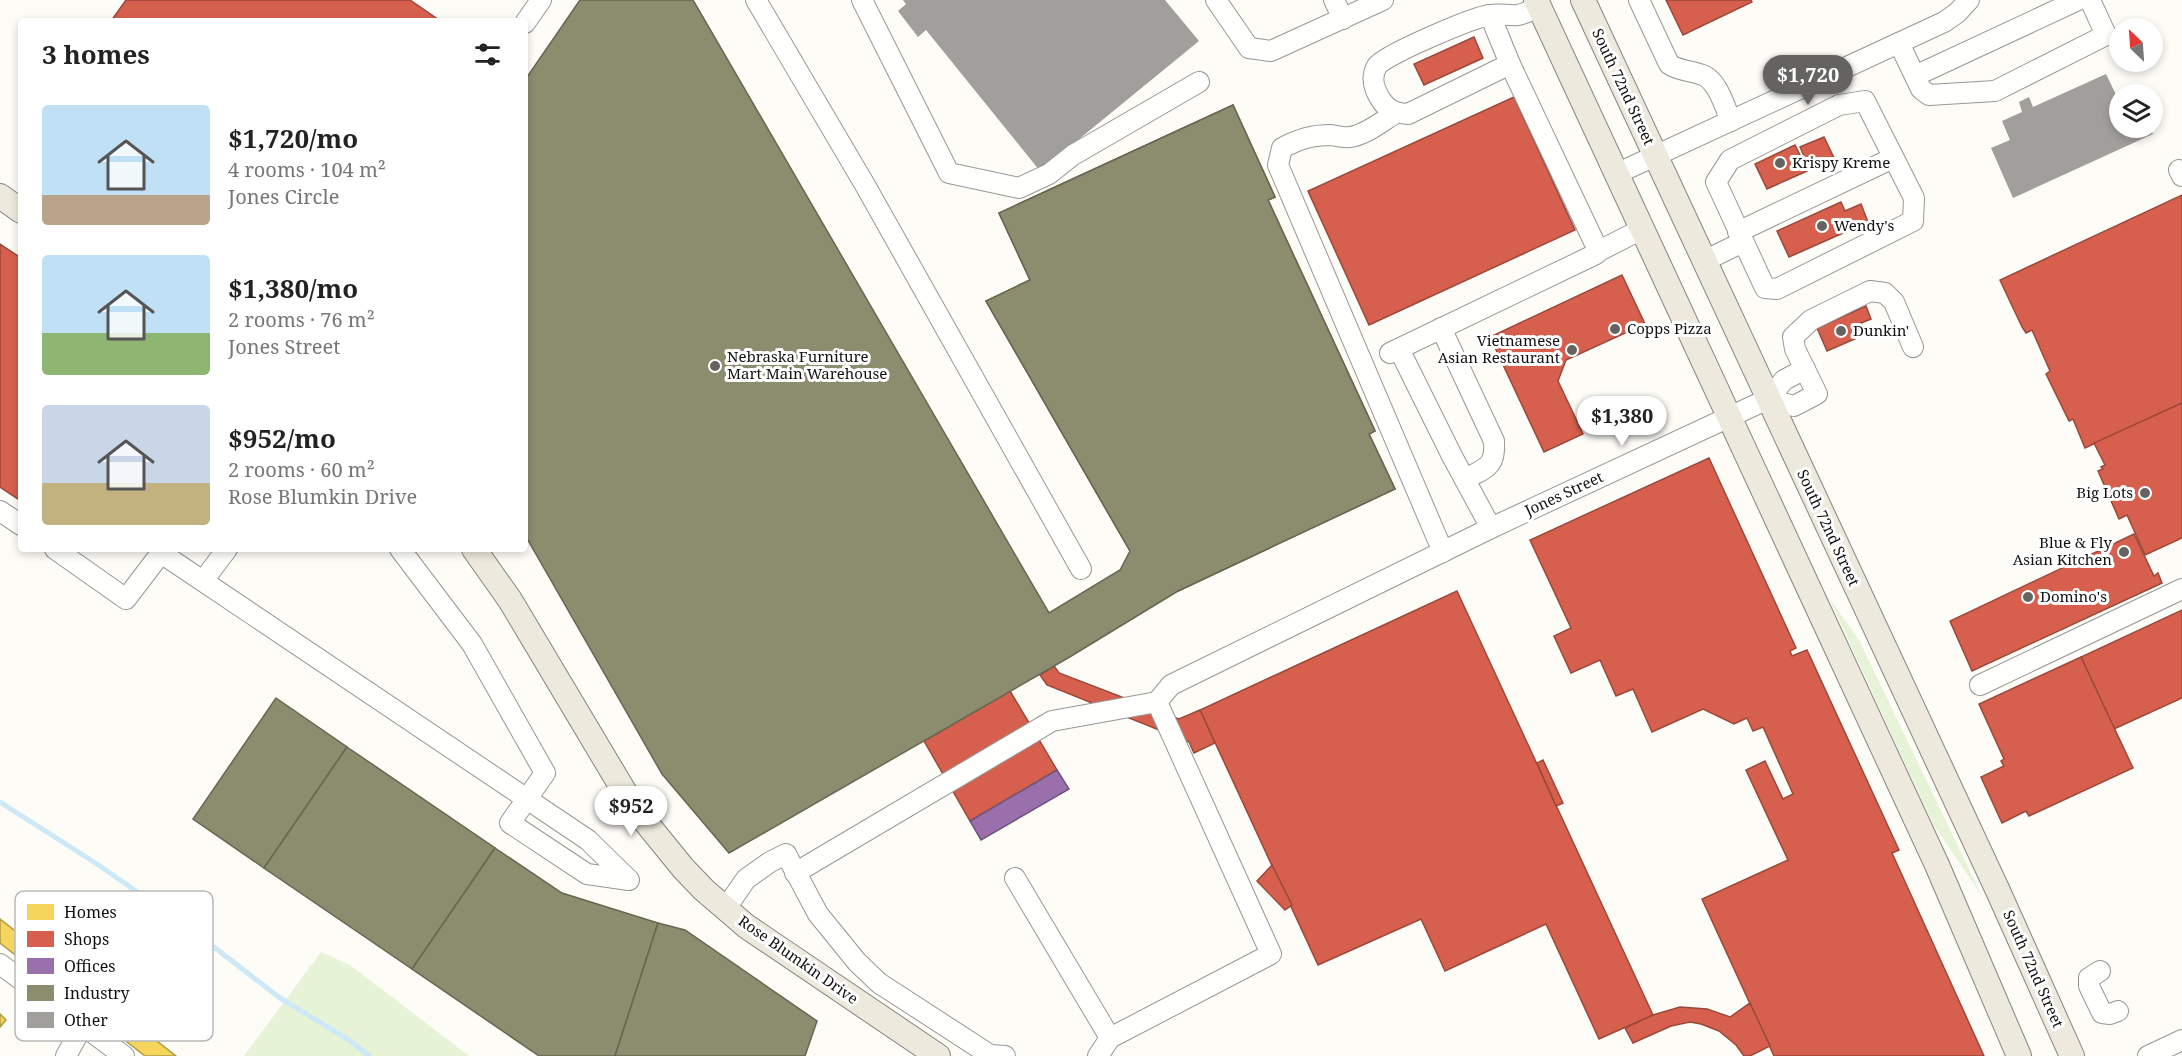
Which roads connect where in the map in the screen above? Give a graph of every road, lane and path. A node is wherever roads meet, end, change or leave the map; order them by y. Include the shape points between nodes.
1 (541, 0) edge
2 (756, 0) edge
3 (862, 0) edge
4 (1216, 0) edge
5 (1334, 0) edge
6 (1383, 0) edge
7 (1583, 0) edge
8 (1640, 0) edge
9 (1969, 0) edge
10 (2078, 0) edge
11 (2090, 0) edge
12 (1538, 3) edge
13 (1490, 15) junction
14 (528, 19) edge
15 (1343, 19) junction
16 (1899, 43) junction
17 (1510, 64) junction
18 (1915, 76) junction
19 (1824, 78) junction
20 (1199, 82) dead end
21 (1839, 105) junction
22 (1396, 113) junction
23 (1731, 121) junction
24 (1656, 156) junction
25 (1893, 158) junction
26 (1616, 174) junction
27 (0, 196) edge
28 (18, 209) edge
29 (1642, 229) junction
30 (1741, 237) junction
31 (1597, 252) junction
32 (1704, 261) junction
33 (1441, 328) junction
34 (1913, 346) dead end
35 (1805, 369) junction
36 (1768, 399) junction
37 (1729, 418) junction
38 (1465, 479) junction
39 (0, 511) edge
40 (18, 523) edge
41 (1491, 528) junction
42 (59, 552) edge
43 (162, 552) edge
44 (164, 552) edge
45 (224, 552) edge
46 (402, 552) edge
47 (476, 552) edge
48 (1443, 552) junction
49 (1082, 568) dead end
50 (203, 581) junction
51 (2182, 589) edge
52 (1980, 685) dead end
53 (1157, 702) junction
54 (526, 800) junction
55 (795, 873) junction
56 (1016, 878) dead end
57 (726, 908) junction
58 (0, 964) edge
59 (2100, 971) dead end
60 (15, 975) edge
61 (2118, 1011) dead end
62 (1110, 1038) junction
63 (2182, 1040) edge
64 (74, 1041) edge
65 (104, 1041) edge
66 (66, 1056) edge
67 (124, 1056) edge
68 (938, 1056) edge
69 (1005, 1056) edge
70 (1098, 1056) edge
71 (2019, 1056) edge
72 (2072, 1056) edge
73 (2148, 1056) edge

1 - 14 street
2 - 49 street
3 - 20 street via 949,173 959,176 1019,188
4 - 15 street via 1250,48 1271,51
5 - 15 street
6 - 15 street
7 - 24 main road, South 72nd Street
8 - 23 street via 1669,64 1705,76 1714,84
9 - 16 street via 1944,22
10 - 18 street
11 - 18 street via 2106,35 1995,91 1929,95
12 - 13 street via 1519,15
12 - 26 main road
13 - 17 street
13 - 22 street via 1431,37 1378,63 1372,78 1376,92 1385,106
16 - 18 street
16 - 19 street
17 - 22 street via 1408,114
17 - 31 street
19 - 21 street
19 - 23 street
21 - 25 street via 1865,101
21 - 30 street via 1730,160 1716,182
22 - 48 street via 1348,138 1307,136 1282,148 1278,165
23 - 24 street
24 - 26 street
24 - 32 main road, South 72nd Street
25 - 30 street
25 - 30 street via 1914,198 1913,221 1777,289 1765,288
26 - 29 main road
27 - 28 main road
29 - 31 street
29 - 37 main road
30 - 32 street
31 - 33 street
32 - 36 main road, South 72nd Street
33 - 38 street via 1494,441 1491,466
33 - 38 street via 1394,351
34 - 35 street via 1894,302 1885,293 1870,291 1811,320 1793,337
35 - 36 street via 1784,380
35 - 36 street via 1817,394 1794,406
36 - 37 street, Jones Street
36 - 72 main road, South 72nd Street
37 - 41 street, Jones Street
37 - 71 main road via 1937,865
38 - 41 street
39 - 40 street
41 - 48 street, Jones Street
42 - 43 street via 126,599
44 - 50 street
45 - 50 street
46 - 54 street via 472,644 544,773
47 - 57 main road, Rose Blumkin Drive via 510,600 644,820 697,883
48 - 53 street, Jones Street via 1171,685
50 - 54 street
51 - 52 street
53 - 55 street via 1052,721
53 - 62 street via 1271,954
54 - 54 street via 510,824 587,874 629,880 588,840
55 - 57 street via 786,854 770,862 746,879
55 - 69 street via 818,914 879,983 990,1055
56 - 62 street
57 - 68 main road, Rose Blumkin Drive via 772,945
58 - 60 street
59 - 61 street via 2089,978 2089,986 2102,1013
62 - 70 street
63 - 73 street
64 - 66 street
65 - 67 street

